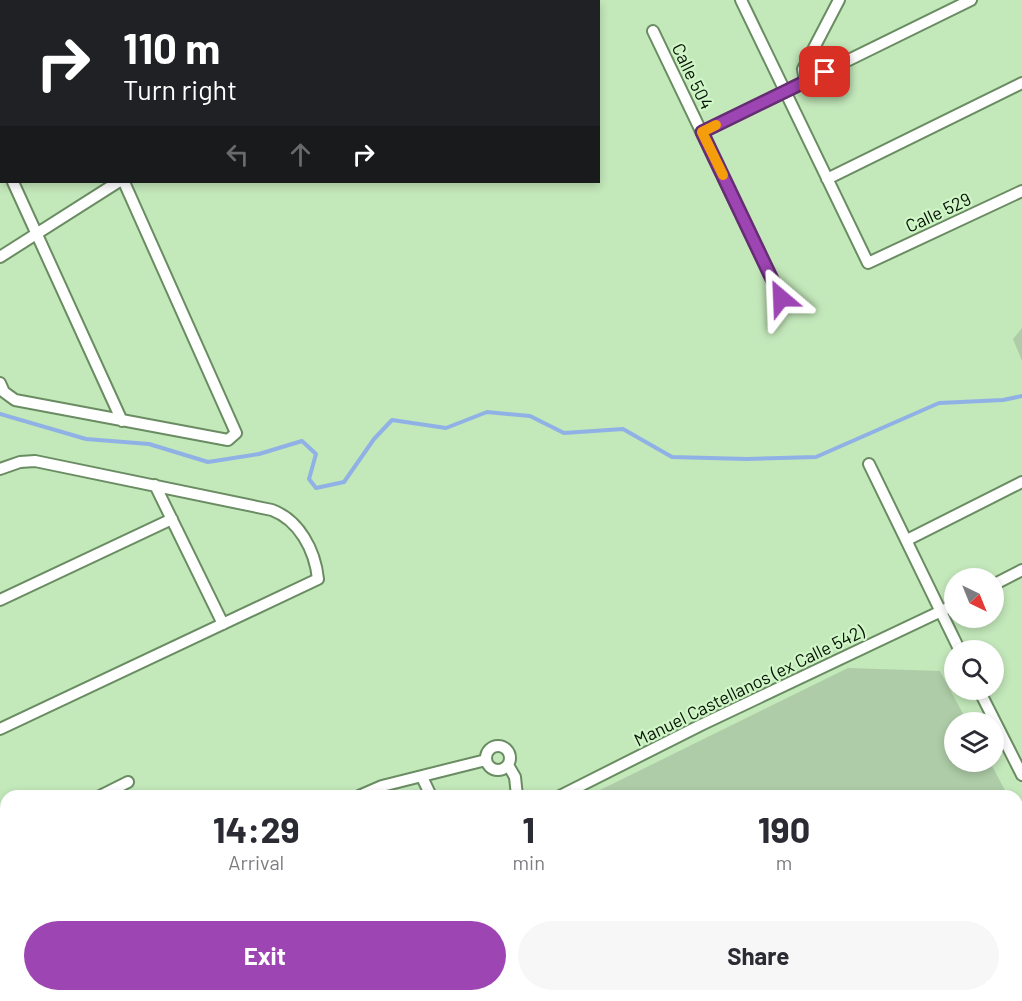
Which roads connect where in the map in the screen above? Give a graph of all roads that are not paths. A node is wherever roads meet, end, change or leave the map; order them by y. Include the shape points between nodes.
1 (741, 0) edge
2 (839, 0) edge
3 (971, 0) edge
4 (653, 31) dead end
5 (805, 82) junction
6 (1022, 83) edge
7 (785, 92) junction
8 (702, 132) junction
9 (827, 179) junction
10 (13, 183) edge
11 (116, 183) edge
12 (124, 183) edge
13 (1022, 191) edge
14 (37, 232) junction
15 (0, 257) edge
16 (781, 298) dead end
17 (0, 383) edge
18 (122, 421) junction
19 (869, 464) dead end
20 (0, 469) edge
21 (1022, 482) edge
22 (155, 485) junction
23 (172, 519) junction
24 (907, 540) junction
25 (1022, 570) edge
26 (1004, 579) edge
27 (0, 600) edge
28 (944, 610) edge
29 (940, 612) junction
30 (223, 624) junction
31 (954, 640) edge
32 (985, 700) edge
33 (0, 729) edge
34 (486, 760) junction
35 (508, 765) junction
36 (1022, 775) edge
37 (427, 776) junction
38 (128, 782) dead end
39 (112, 790) edge
40 (372, 790) edge
41 (430, 790) edge
42 (516, 790) edge
43 (572, 790) edge

1 - 7 street
2 - 5 street via 803,69
3 - 5 street
4 - 8 street, Calle 504
5 - 7 street
6 - 9 street
7 - 8 street
7 - 9 street
8 - 16 street, Calle 504
9 - 13 street, Calle 529 via 868,263
10 - 14 street
11 - 14 street
12 - 18 street via 236,433 228,440
14 - 15 street
14 - 18 street
17 - 18 street via 15,400
19 - 24 street
20 - 22 street via 35,461
21 - 24 street
22 - 23 street
22 - 30 street via 272,510 288,516 297,525 317,567 318,579
23 - 27 street
23 - 30 street
24 - 29 street
25 - 26 street
28 - 29 street, Manuel Castellanos (ex Calle 542)
29 - 31 street
29 - 43 street, Manuel Castellanos (ex Calle 542)
30 - 33 street
32 - 36 street
34 - 35 street via 498,770
34 - 35 street via 490,749 501,746 510,754
34 - 37 street
35 - 42 street
37 - 40 street
37 - 41 street
38 - 39 street

